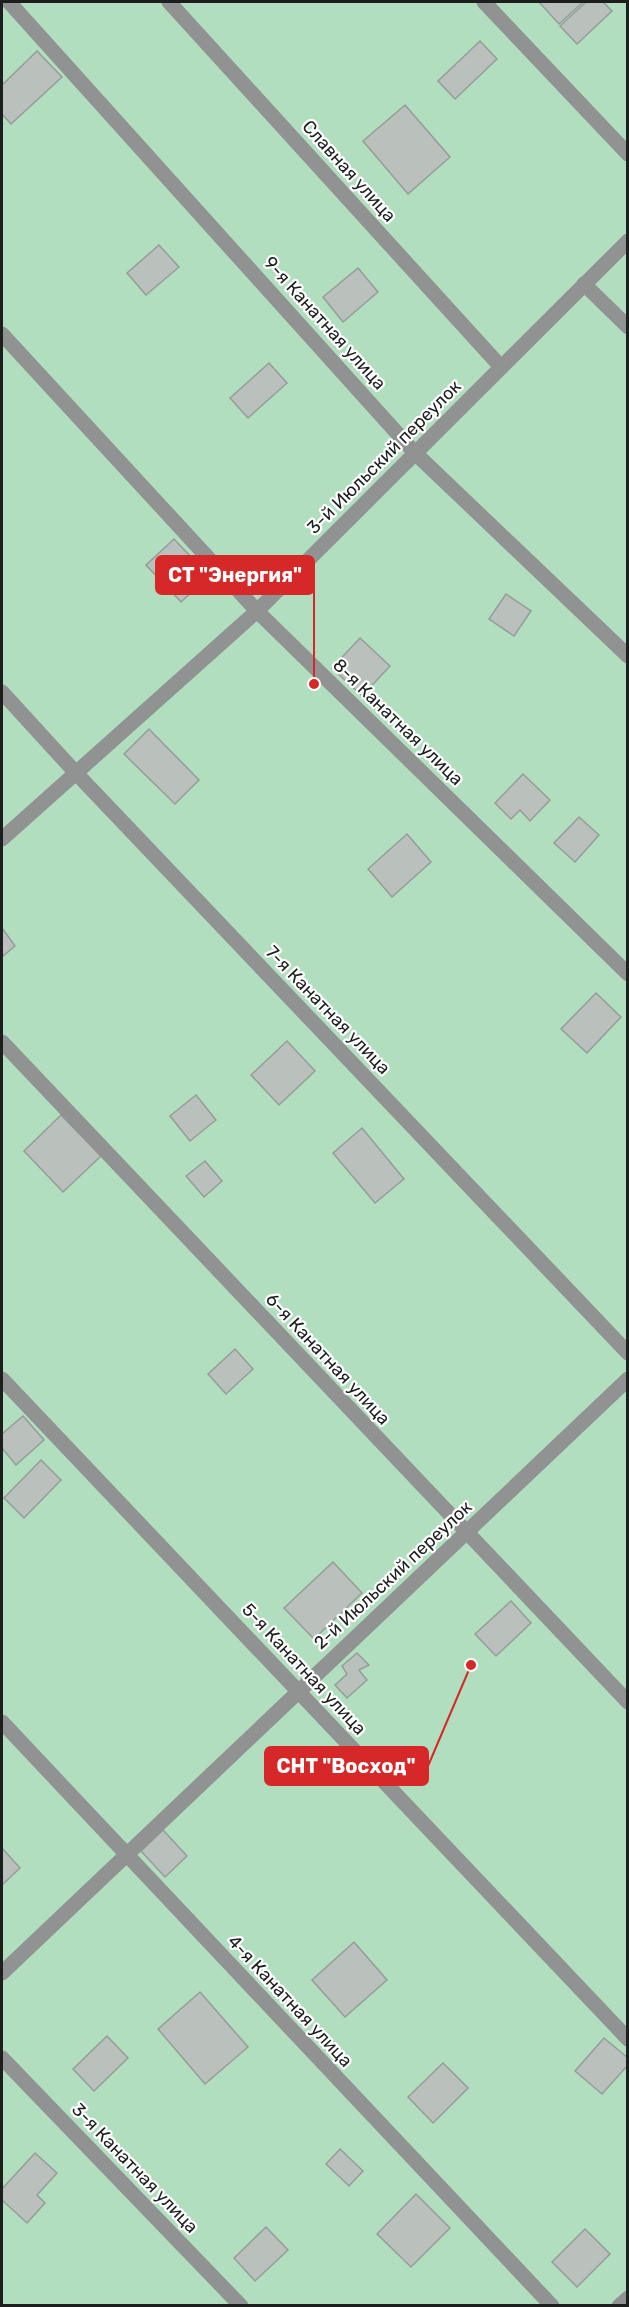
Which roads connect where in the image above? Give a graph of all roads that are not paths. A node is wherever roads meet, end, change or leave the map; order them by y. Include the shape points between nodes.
1 (9, 2) edge
2 (169, 2) edge
3 (484, 2) edge
4 (627, 154) edge
5 (627, 241) edge
6 (584, 285) junction
7 (627, 327) edge
8 (2, 334) edge
9 (501, 367) junction
10 (415, 453) junction
11 (257, 611) junction
12 (627, 656) edge
13 (2, 692) edge
14 (75, 772) junction
15 (2, 839) edge
16 (627, 974) edge
17 (2, 1042) edge
18 (627, 1353) edge
19 (2, 1379) edge
20 (627, 1379) edge
21 (466, 1533) junction
22 (298, 1692) junction
23 (627, 1702) edge
24 (2, 1722) edge
25 (126, 1855) junction
26 (2, 1972) edge
27 (627, 2039) edge
28 (2, 2058) edge
29 (627, 2298) edge
30 (241, 2306) edge
31 (552, 2306) edge
32 (618, 2306) edge

1 - 10 street, 9-я Канатная улица
2 - 9 street, Славная улица
3 - 4 street
5 - 6 street, 3-й Июльский переулок
6 - 7 street
6 - 9 street, 3-й Июльский переулок
8 - 11 street, 8-я Канатная улица
9 - 10 street, 3-й Июльский переулок
10 - 11 street, 3-й Июльский переулок
10 - 12 street, 9-я Канатная улица
11 - 14 street, 3-й Июльский переулок
11 - 16 street, 8-я Канатная улица
13 - 14 street, 7-я Канатная улица
14 - 15 street, 3-й Июльский переулок
14 - 18 street, 7-я Канатная улица
17 - 21 street, 6-я Канатная улица
19 - 22 street, 5-я Канатная улица
20 - 21 street, 2-й Июльский переулок
21 - 22 street, 2-й Июльский переулок
21 - 23 street, 6-я Канатная улица
22 - 25 street, 2-й Июльский переулок
22 - 27 street, 5-я Канатная улица
24 - 25 street, 4-я Канатная улица
25 - 26 street, 2-й Июльский переулок
25 - 31 street, 4-я Канатная улица
28 - 30 street, 3-я Канатная улица
29 - 32 street

